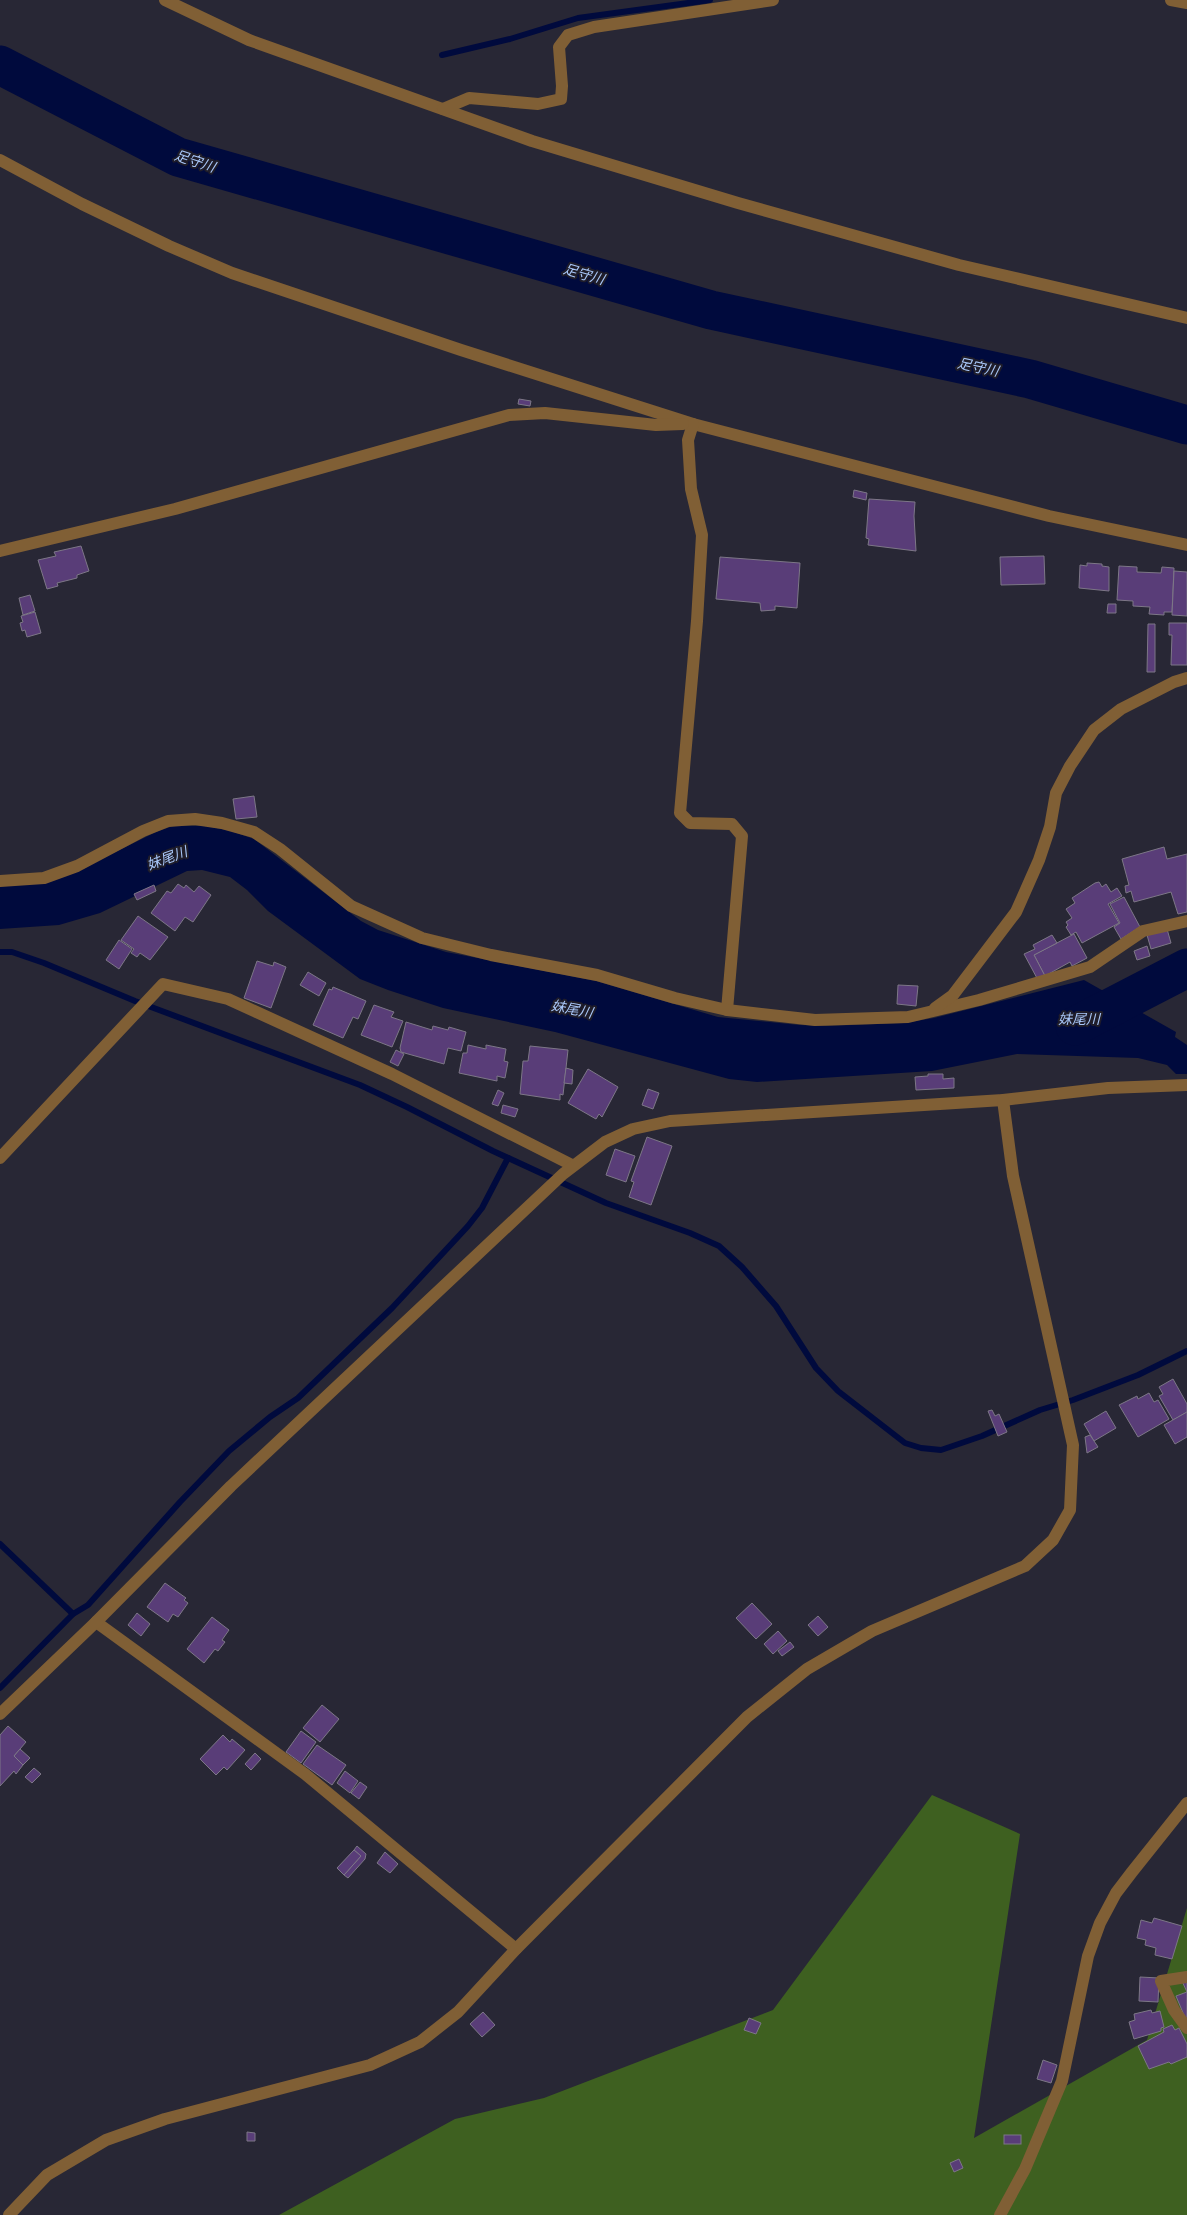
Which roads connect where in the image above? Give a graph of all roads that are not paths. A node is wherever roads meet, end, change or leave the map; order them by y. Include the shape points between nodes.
1 (165, 0) edge
2 (773, 0) edge
3 (1171, 0) edge
4 (1187, 3) edge
5 (443, 109) junction
6 (0, 160) edge
7 (1187, 318) edge
8 (693, 424) junction
9 (1187, 545) edge
10 (0, 551) edge
11 (1187, 678) edge
12 (0, 881) edge
13 (1187, 921) edge
14 (727, 1010) junction
15 (928, 1012) junction
16 (1187, 1086) edge
17 (1003, 1100) junction
18 (0, 1158) edge
19 (567, 1169) junction
20 (96, 1622) junction
21 (0, 1714) edge
22 (1187, 1804) edge
23 (516, 1949) junction
24 (1187, 1977) edge
25 (1187, 2028) edge
26 (9, 2215) edge
27 (1000, 2215) edge

1 - 5 street via 249,40
2 - 5 street via 594,27 568,35 559,47 561,99 538,104 469,98
3 - 4 street
5 - 7 street via 682,186 950,263
6 - 8 street via 82,204 232,273
8 - 9 street via 1040,513
8 - 10 street via 656,425 545,413 508,415 175,509
8 - 14 street via 688,440 691,489 702,535 680,813 690,823 732,824 742,836
11 - 15 street via 1120,709 1094,730 1056,793 1050,827 1039,860 1016,912 953,995
12 - 14 street via 44,878 78,866 168,821 195,819 222,823 254,832 352,906 422,938 596,975
13 - 15 street via 1143,931 1090,967 1050,981
14 - 15 street via 815,1020 908,1017
16 - 17 street via 1108,1088
17 - 19 street via 670,1121 632,1129 605,1142
17 - 23 street via 1013,1176 1073,1445 1070,1510 1053,1540 1025,1566 872,1631 807,1669 747,1717
18 - 19 street via 164,984 228,999 392,1074
19 - 20 street via 231,1486
20 - 21 street
20 - 23 street via 305,1774
22 - 27 street via 1132,1872 1100,1923 1088,1956 1062,2081 1025,2170
23 - 26 street via 458,2012 420,2042 370,2065 165,2119 106,2140 47,2175
24 - 25 street via 1161,1980 1174,2010

